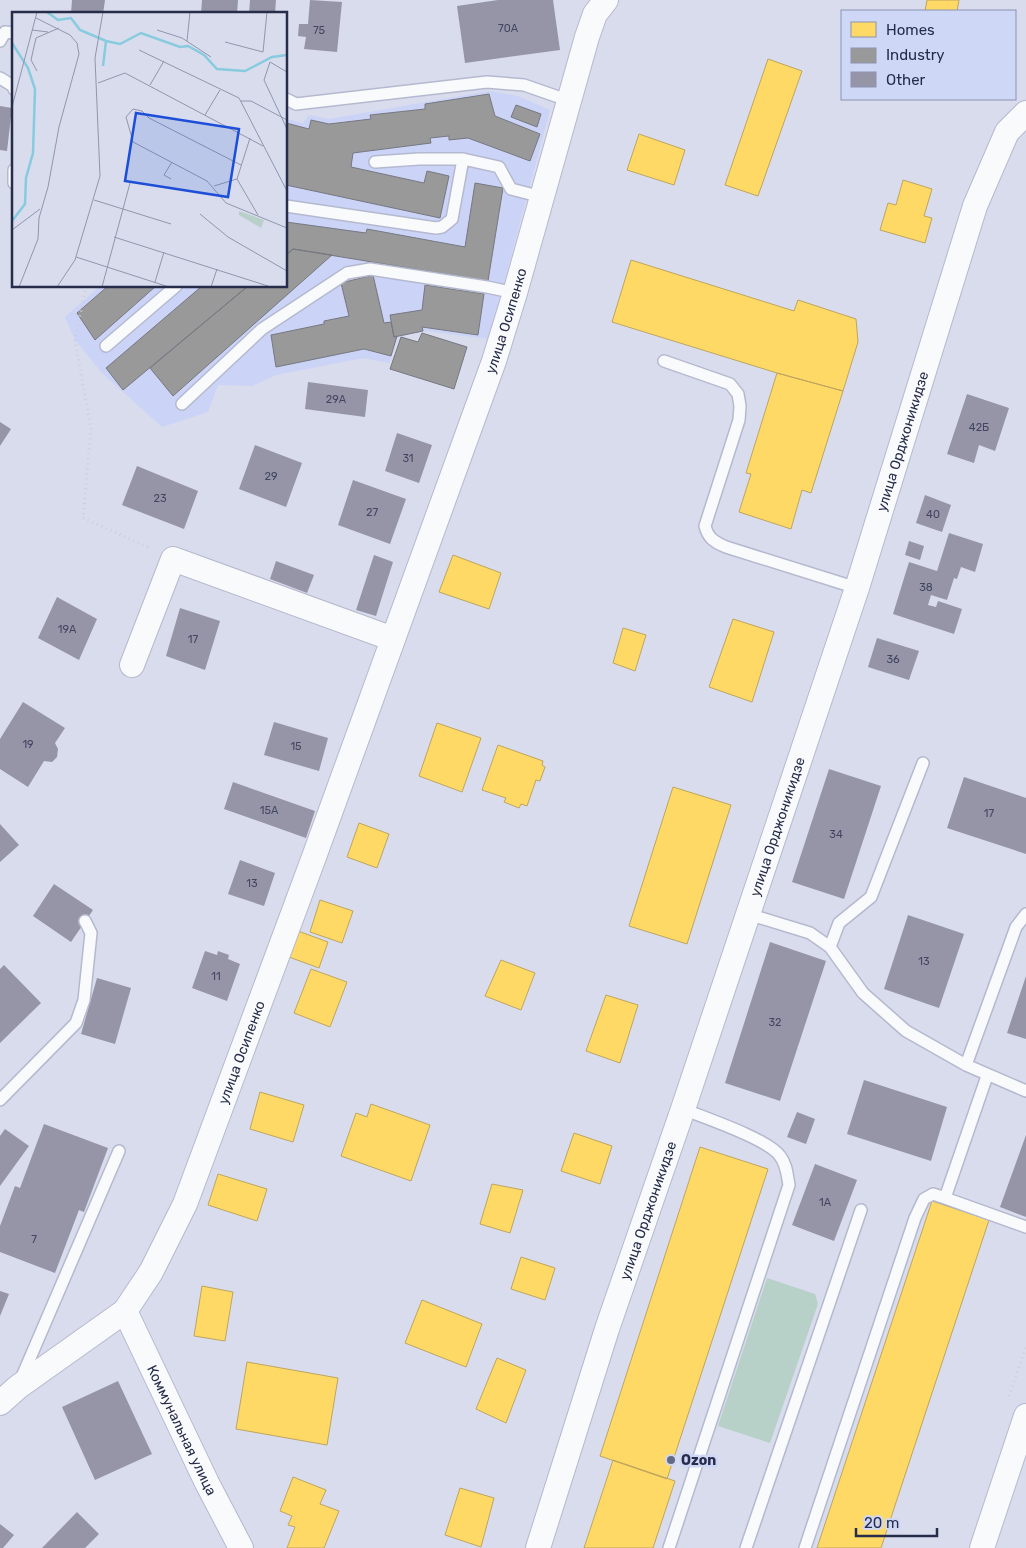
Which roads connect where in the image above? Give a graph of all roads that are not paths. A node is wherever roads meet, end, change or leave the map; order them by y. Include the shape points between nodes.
1 (606, 0) edge
2 (12, 33) edge
3 (0, 41) edge
4 (0, 78) edge
5 (12, 85) edge
6 (288, 100) edge
7 (570, 101) junction
8 (1026, 112) edge
9 (463, 159) junction
10 (375, 162) dead end
11 (542, 197) junction
12 (288, 206) edge
13 (174, 288) edge
14 (515, 293) junction
15 (106, 346) dead end
16 (664, 361) dead end
17 (182, 404) dead end
18 (856, 588) junction
19 (393, 639) junction
20 (132, 665) dead end
21 (923, 762) dead end
22 (748, 914) junction
23 (1026, 914) edge
24 (86, 920) dead end
25 (830, 947) junction
26 (966, 1065) junction
27 (987, 1076) junction
28 (1026, 1091) edge
29 (0, 1100) edge
30 (683, 1109) junction
31 (119, 1151) dead end
32 (945, 1198) junction
33 (861, 1210) dead end
34 (1026, 1227) edge
35 (125, 1311) junction
36 (18, 1387) junction
37 (0, 1403) edge
38 (1026, 1416) edge
39 (241, 1548) edge
40 (538, 1548) edge
41 (669, 1548) edge
42 (746, 1548) edge
43 (805, 1548) edge
44 (982, 1548) edge

1 - 7 street, улица Осипенко via 595,14
2 - 3 lane via 5,32
4 - 5 lane
6 - 7 lane via 296,104 487,82 524,85
7 - 11 street, улица Осипенко
8 - 18 street, улица Орджоникидзе via 1007,132 976,206
9 - 10 lane
9 - 11 lane via 499,167 512,189
9 - 12 lane via 452,219 442,227
11 - 14 street, улица Осипенко
13 - 15 lane
14 - 17 lane via 370,269 347,273 262,329
14 - 19 street, улица Осипенко via 494,361
16 - 18 lane via 730,384 738,394 739,420 705,526 708,536 726,548
18 - 22 street, улица Орджоникидзе
19 - 20 street via 173,558
19 - 35 street, улица Осипенко via 185,1204 151,1272
21 - 25 lane via 871,897 839,923
22 - 25 lane via 810,933
22 - 30 street, улица Орджоникидзе
23 - 26 lane via 1016,927
24 - 29 lane via 91,933 84,1000 76,1023
25 - 26 lane via 863,993 906,1030
26 - 27 lane
27 - 28 lane
27 - 32 lane
30 - 40 street, улица Орджоникидзе via 607,1329
30 - 41 lane via 762,1142 779,1155 786,1168 789,1185
31 - 36 lane
32 - 34 lane
32 - 43 lane via 933,1194 924,1199 914,1218
33 - 42 lane
35 - 36 street, улица Осипенко
35 - 39 street, Коммунальная улица
36 - 37 street, улица Осипенко
38 - 44 street

